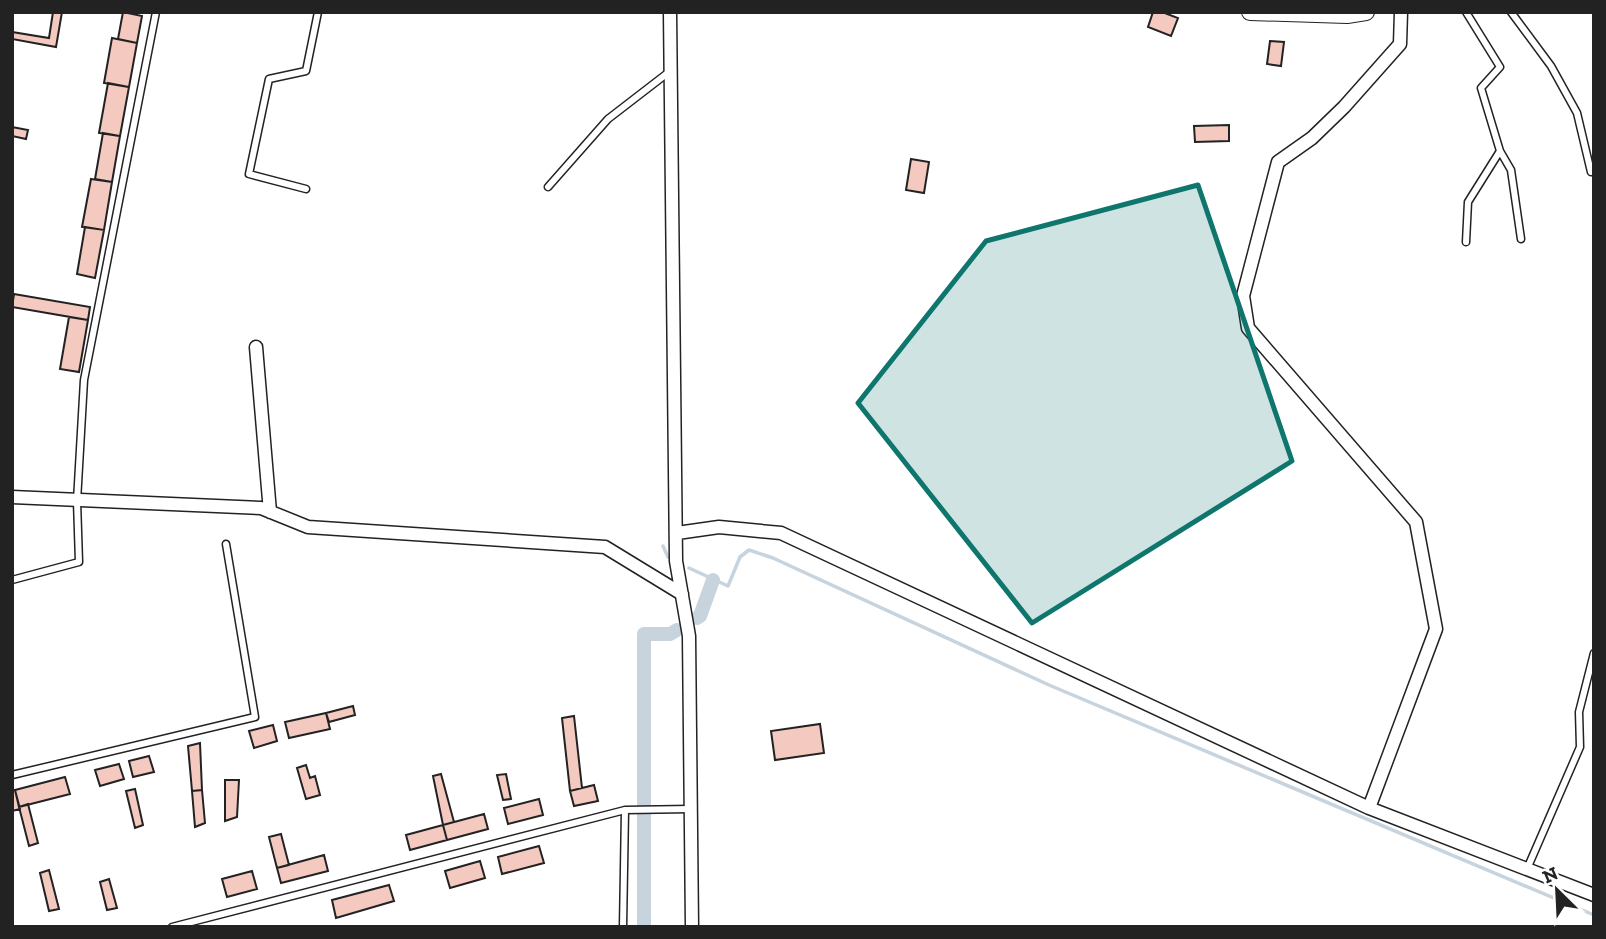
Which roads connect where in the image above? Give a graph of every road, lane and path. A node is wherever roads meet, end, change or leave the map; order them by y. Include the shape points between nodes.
1 (156, 12) edge
2 (318, 12) edge
3 (670, 12) edge
4 (1250, 12) edge
5 (1366, 12) edge
6 (1401, 12) edge
7 (1466, 12) edge
8 (1511, 12) edge
9 (671, 70) junction
10 (1500, 151) junction
11 (1591, 172) dead end
12 (548, 187) dead end
13 (306, 189) dead end
14 (1521, 239) dead end
15 (1466, 242) dead end
16 (256, 347) dead end
17 (12, 497) edge
18 (76, 501) junction
19 (270, 512) junction
20 (677, 533) junction
21 (226, 544) dead end
22 (12, 580) edge
23 (682, 594) junction
24 (1594, 653) edge
25 (12, 775) edge
26 (1369, 808) junction
27 (691, 809) junction
28 (625, 810) junction
29 (1527, 869) junction
30 (1594, 895) edge
31 (172, 927) edge
32 (623, 927) edge
33 (692, 927) edge

1 - 18 lane via 85,380
2 - 13 lane via 306,71 270,79 249,174
3 - 9 street
4 - 5 street
6 - 26 street via 1400,44 1344,107 1279,162 1243,296 1248,328 1416,522 1436,629
7 - 10 lane via 1500,67 1481,88
8 - 11 lane via 1551,66 1577,113
9 - 12 lane via 608,119
9 - 20 street
10 - 14 lane via 1511,170
10 - 15 lane via 1468,202
16 - 19 street
17 - 18 street
18 - 19 street
18 - 22 lane via 79,562
19 - 23 street via 308,527 605,547
20 - 23 street
20 - 26 street via 719,527 781,533
21 - 25 lane via 255,717
23 - 27 street via 689,636
24 - 29 lane via 1579,712 1580,747
26 - 29 street
27 - 28 lane
27 - 33 street
28 - 31 lane
28 - 32 lane
29 - 30 street

